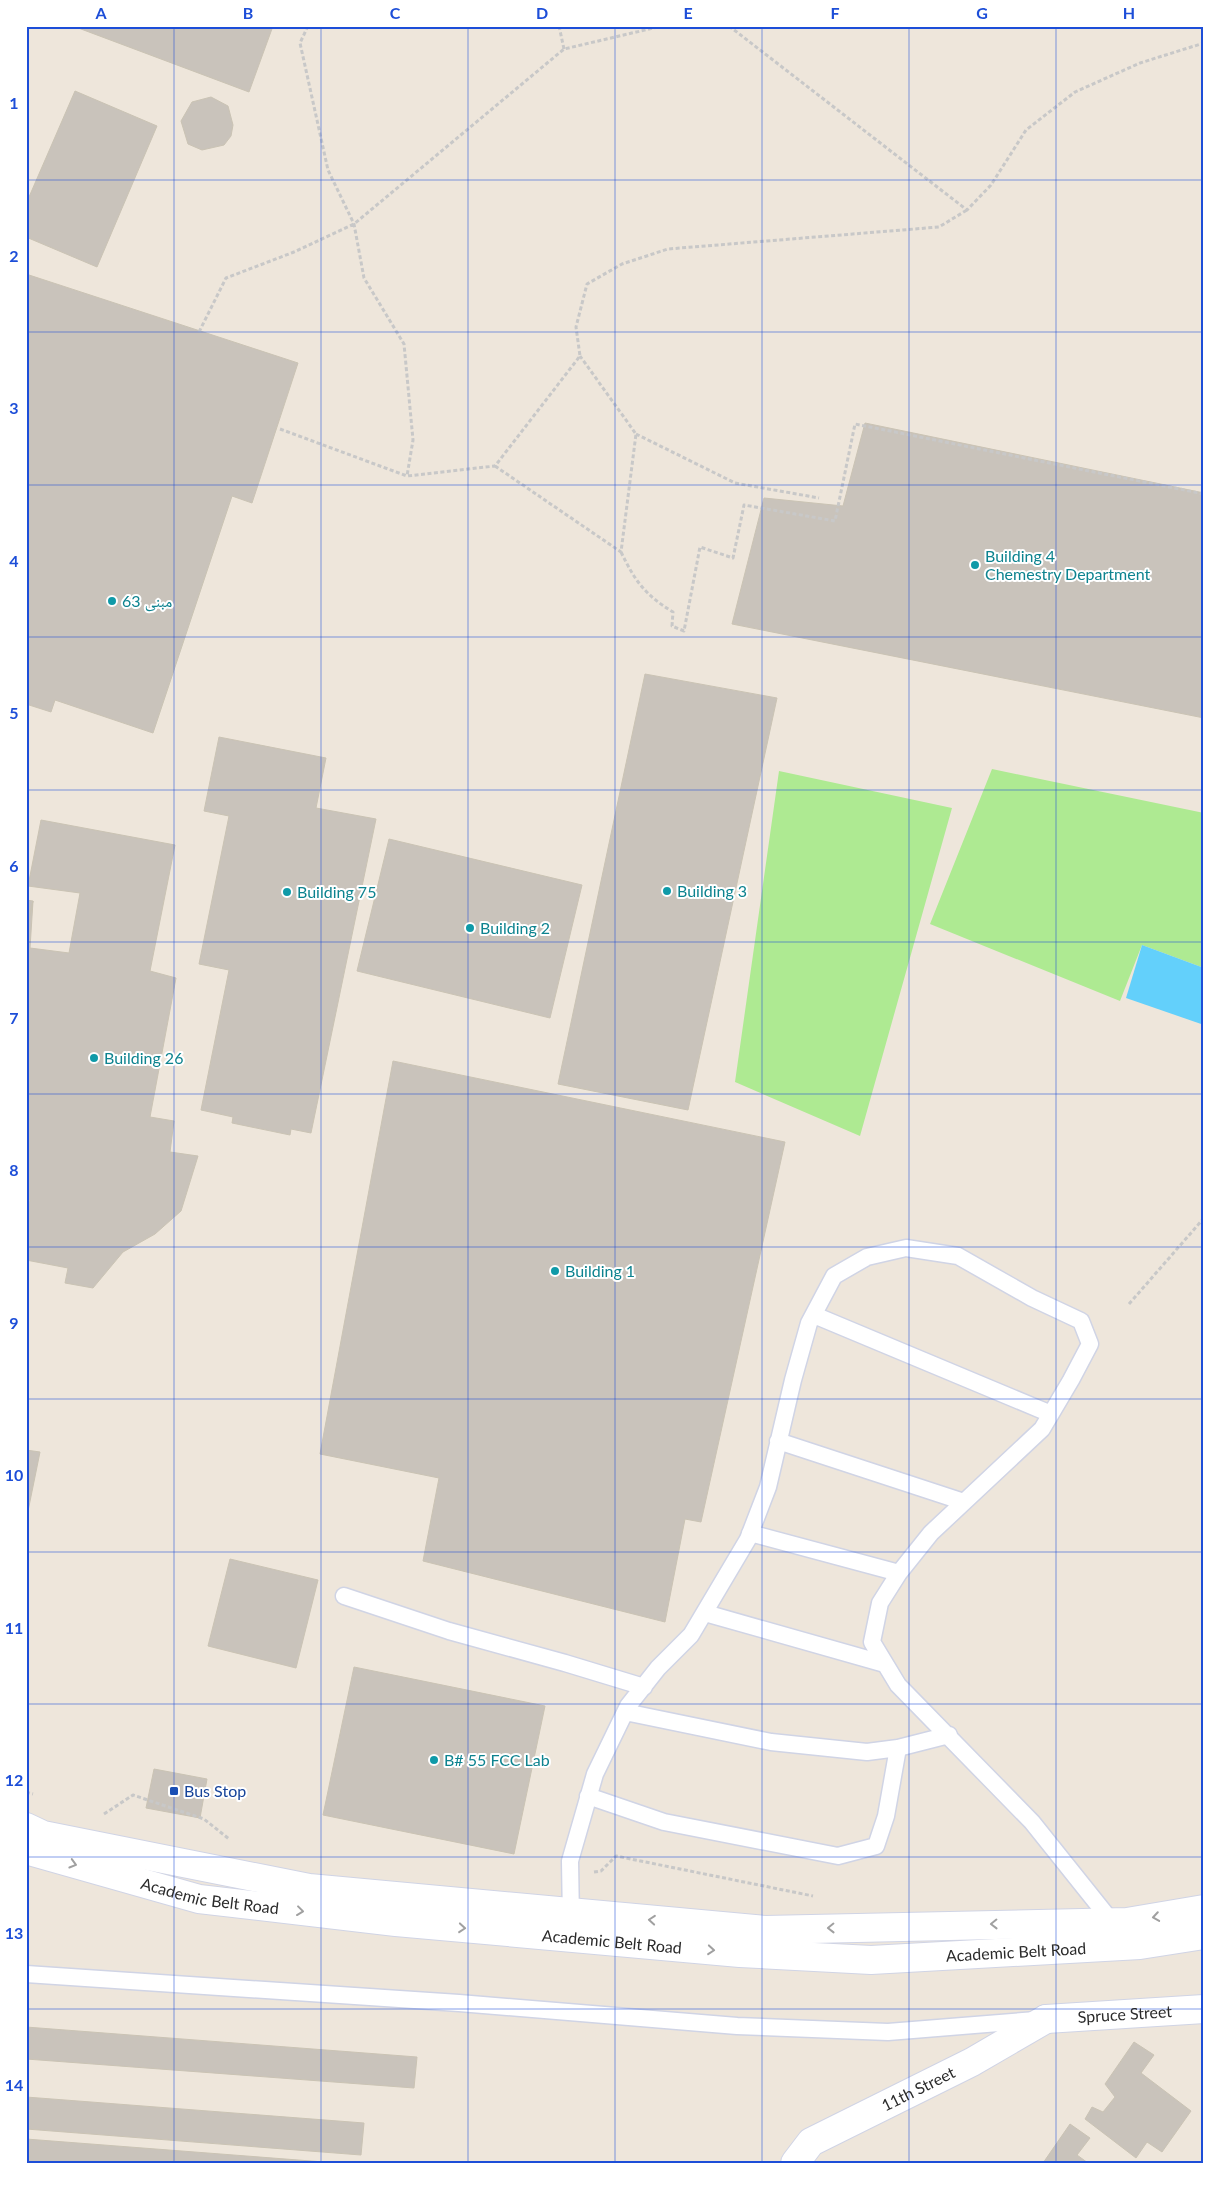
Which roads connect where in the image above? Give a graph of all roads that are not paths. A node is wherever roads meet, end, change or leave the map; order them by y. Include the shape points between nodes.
1 (814, 1315) junction
2 (1051, 1414) junction
3 (778, 1441) junction
4 (964, 1502) junction
5 (750, 1533) junction
6 (899, 1573) junction
7 (344, 1596) dead end
8 (705, 1613) junction
9 (885, 1664) junction
10 (644, 1687) junction
11 (626, 1712) junction
12 (949, 1736) junction
13 (898, 1748) junction
14 (588, 1796) junction
15 (26, 1828) edge
16 (26, 1850) edge
17 (1204, 1909) edge
18 (1112, 1922) junction
19 (571, 1925) junction
20 (1204, 1935) edge
21 (26, 1974) edge
22 (1204, 2009) edge
23 (1046, 2019) junction
24 (795, 2163) edge

1 - 2 lane
1 - 2 lane via 834,1276 867,1257 906,1248 958,1256 1032,1298 1082,1321 1090,1344
1 - 3 lane via 809,1323
2 - 4 lane via 1042,1429
3 - 4 lane
3 - 5 lane via 768,1487
4 - 6 lane via 931,1533
5 - 6 lane
5 - 8 lane
6 - 9 lane via 880,1603 872,1642
7 - 10 lane via 449,1631
8 - 9 lane
8 - 10 lane via 691,1635
9 - 12 lane via 898,1685
10 - 11 lane
11 - 13 lane via 771,1742 867,1752
11 - 14 lane via 595,1774
12 - 13 lane
12 - 18 lane via 1032,1822
13 - 14 lane via 886,1816 876,1846 838,1856 664,1822
14 - 19 lane via 570,1861
15 - 19 street, Academic Belt Road via 44,1835 309,1888
16 -> 19 street, Academic Belt Road via 199,1899 396,1922
17 -> 18 street, Academic Belt Road
18 -> 19 street, Academic Belt Road via 765,1930
19 -> 20 street, Academic Belt Road via 740,1953 871,1960 1140,1945
21 - 23 lane via 459,2003 737,2026 888,2032
22 - 23 street, Spruce Street
23 - 24 street, 11th Street via 972,2062 811,2142

